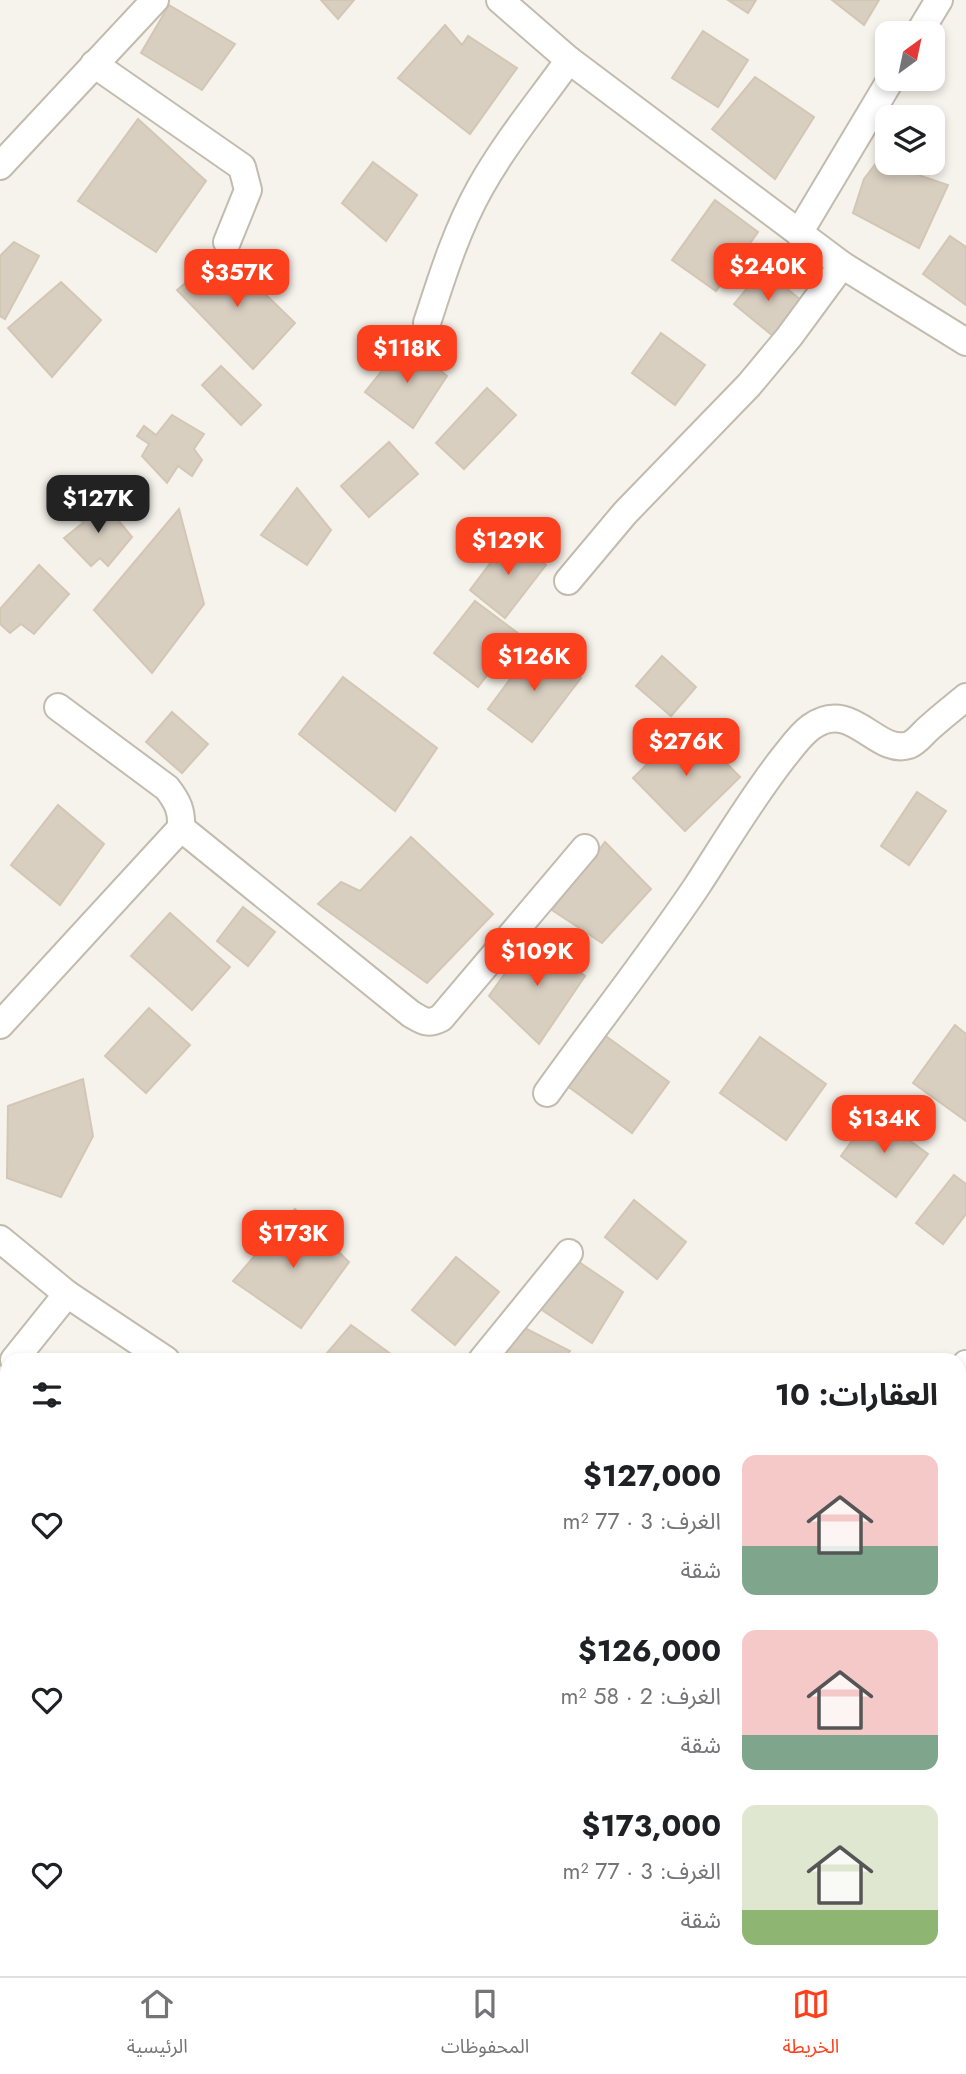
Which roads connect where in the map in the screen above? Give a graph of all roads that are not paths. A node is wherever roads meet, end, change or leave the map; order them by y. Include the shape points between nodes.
1 (155, 0) edge
2 (500, 0) edge
3 (939, 0) edge
4 (926, 21) edge
5 (569, 60) junction
6 (94, 64) junction
7 (884, 91) edge
8 (0, 166) edge
9 (799, 233) junction
10 (227, 242) dead end
11 (842, 265) junction
12 (427, 323) dead end
13 (966, 342) edge
14 (568, 581) dead end
15 (966, 697) edge
16 (58, 708) dead end
17 (181, 828) junction
18 (585, 848) dead end
19 (0, 1026) edge
20 (547, 1093) dead end
21 (0, 1239) edge
22 (569, 1253) dead end
23 (67, 1294) junction
24 (20, 1353) edge
25 (156, 1353) edge
26 (488, 1353) edge

1 - 6 street
2 - 5 street
3 - 4 street
5 - 9 street
5 - 12 street via 480,188 451,247
6 - 8 street
6 - 10 street via 242,167 248,190
7 - 9 street
9 - 11 street
11 - 13 street
11 - 14 street via 749,385 625,513
15 - 20 street via 908,745 887,742 838,718 825,719 802,734
16 - 17 street via 167,788 181,811
17 - 18 street via 411,1014 432,1022 441,1018
17 - 19 street
21 - 23 street
22 - 26 street
23 - 24 street
23 - 25 street

